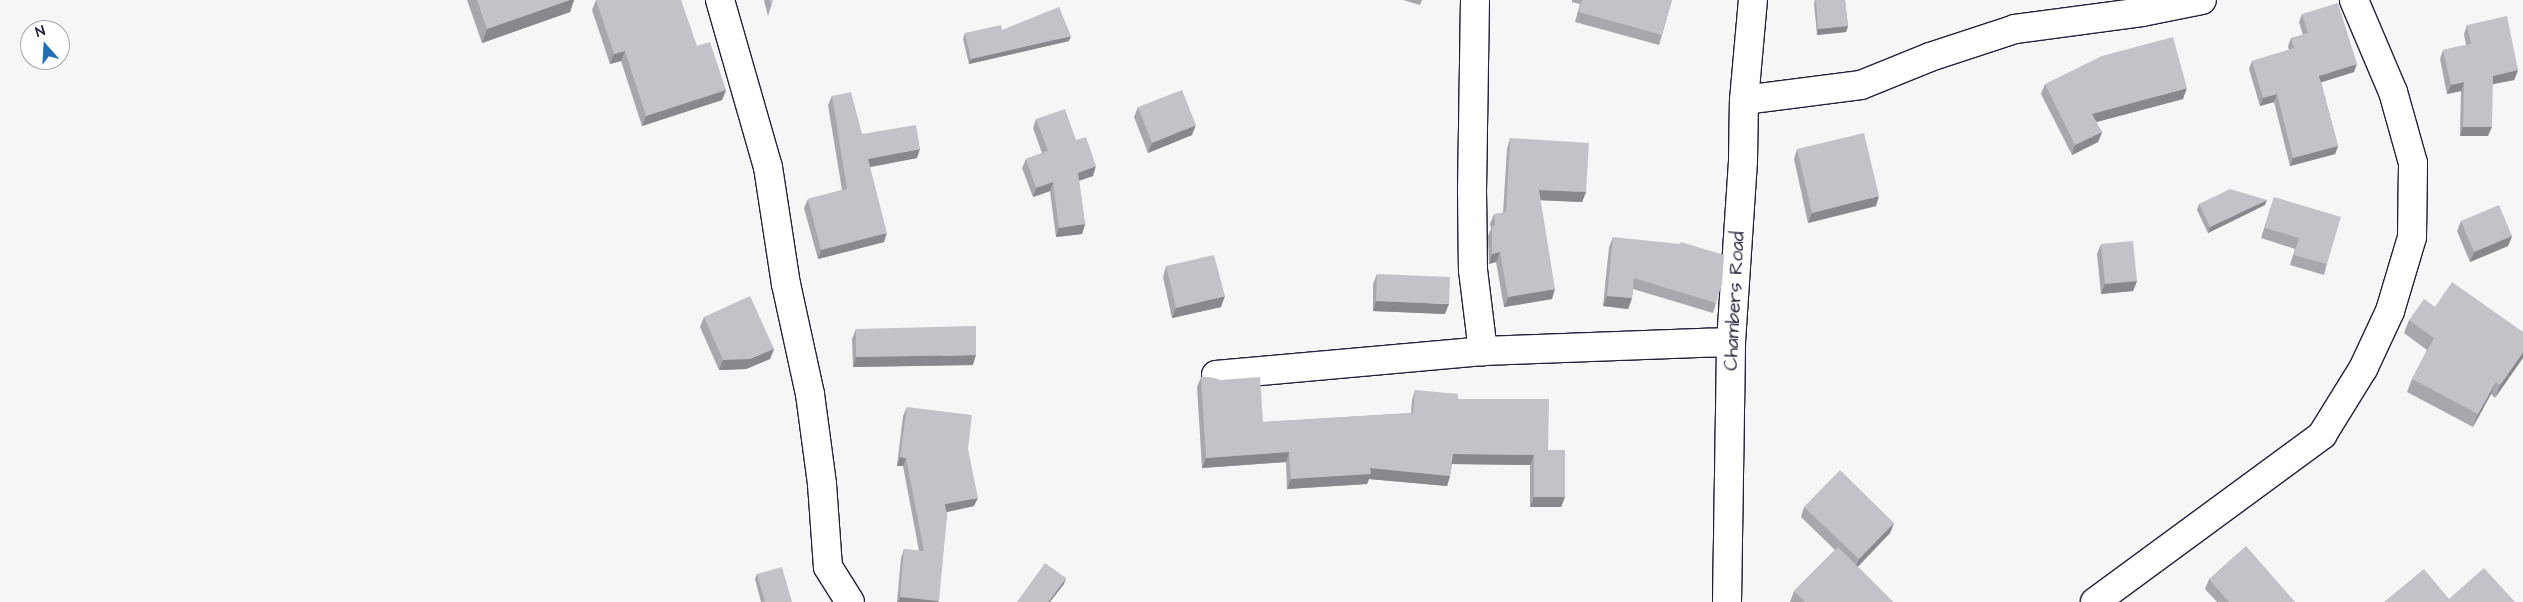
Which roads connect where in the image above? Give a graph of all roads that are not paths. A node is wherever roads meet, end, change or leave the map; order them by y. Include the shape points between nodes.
1 (720, 0) edge
2 (1474, 0) edge
3 (1753, 0) edge
4 (2202, 0) edge
5 (2354, 0) edge
6 (1744, 100) junction
7 (1731, 342) junction
8 (1483, 351) junction
9 (1216, 375) dead end
10 (850, 602) edge
11 (1727, 602) edge
12 (2095, 602) edge

1 - 10 street via 768,167 786,284 810,394 822,484 828,567
2 - 8 street via 1473,270
3 - 6 street, Chambers Road
4 - 6 street via 2015,30 1930,56 1861,85
5 - 12 street via 2393,92 2413,163 2412,237 2390,311 2363,369 2322,435
6 - 7 street, Chambers Road
7 - 8 street
7 - 11 street, Chambers Road
8 - 9 street

